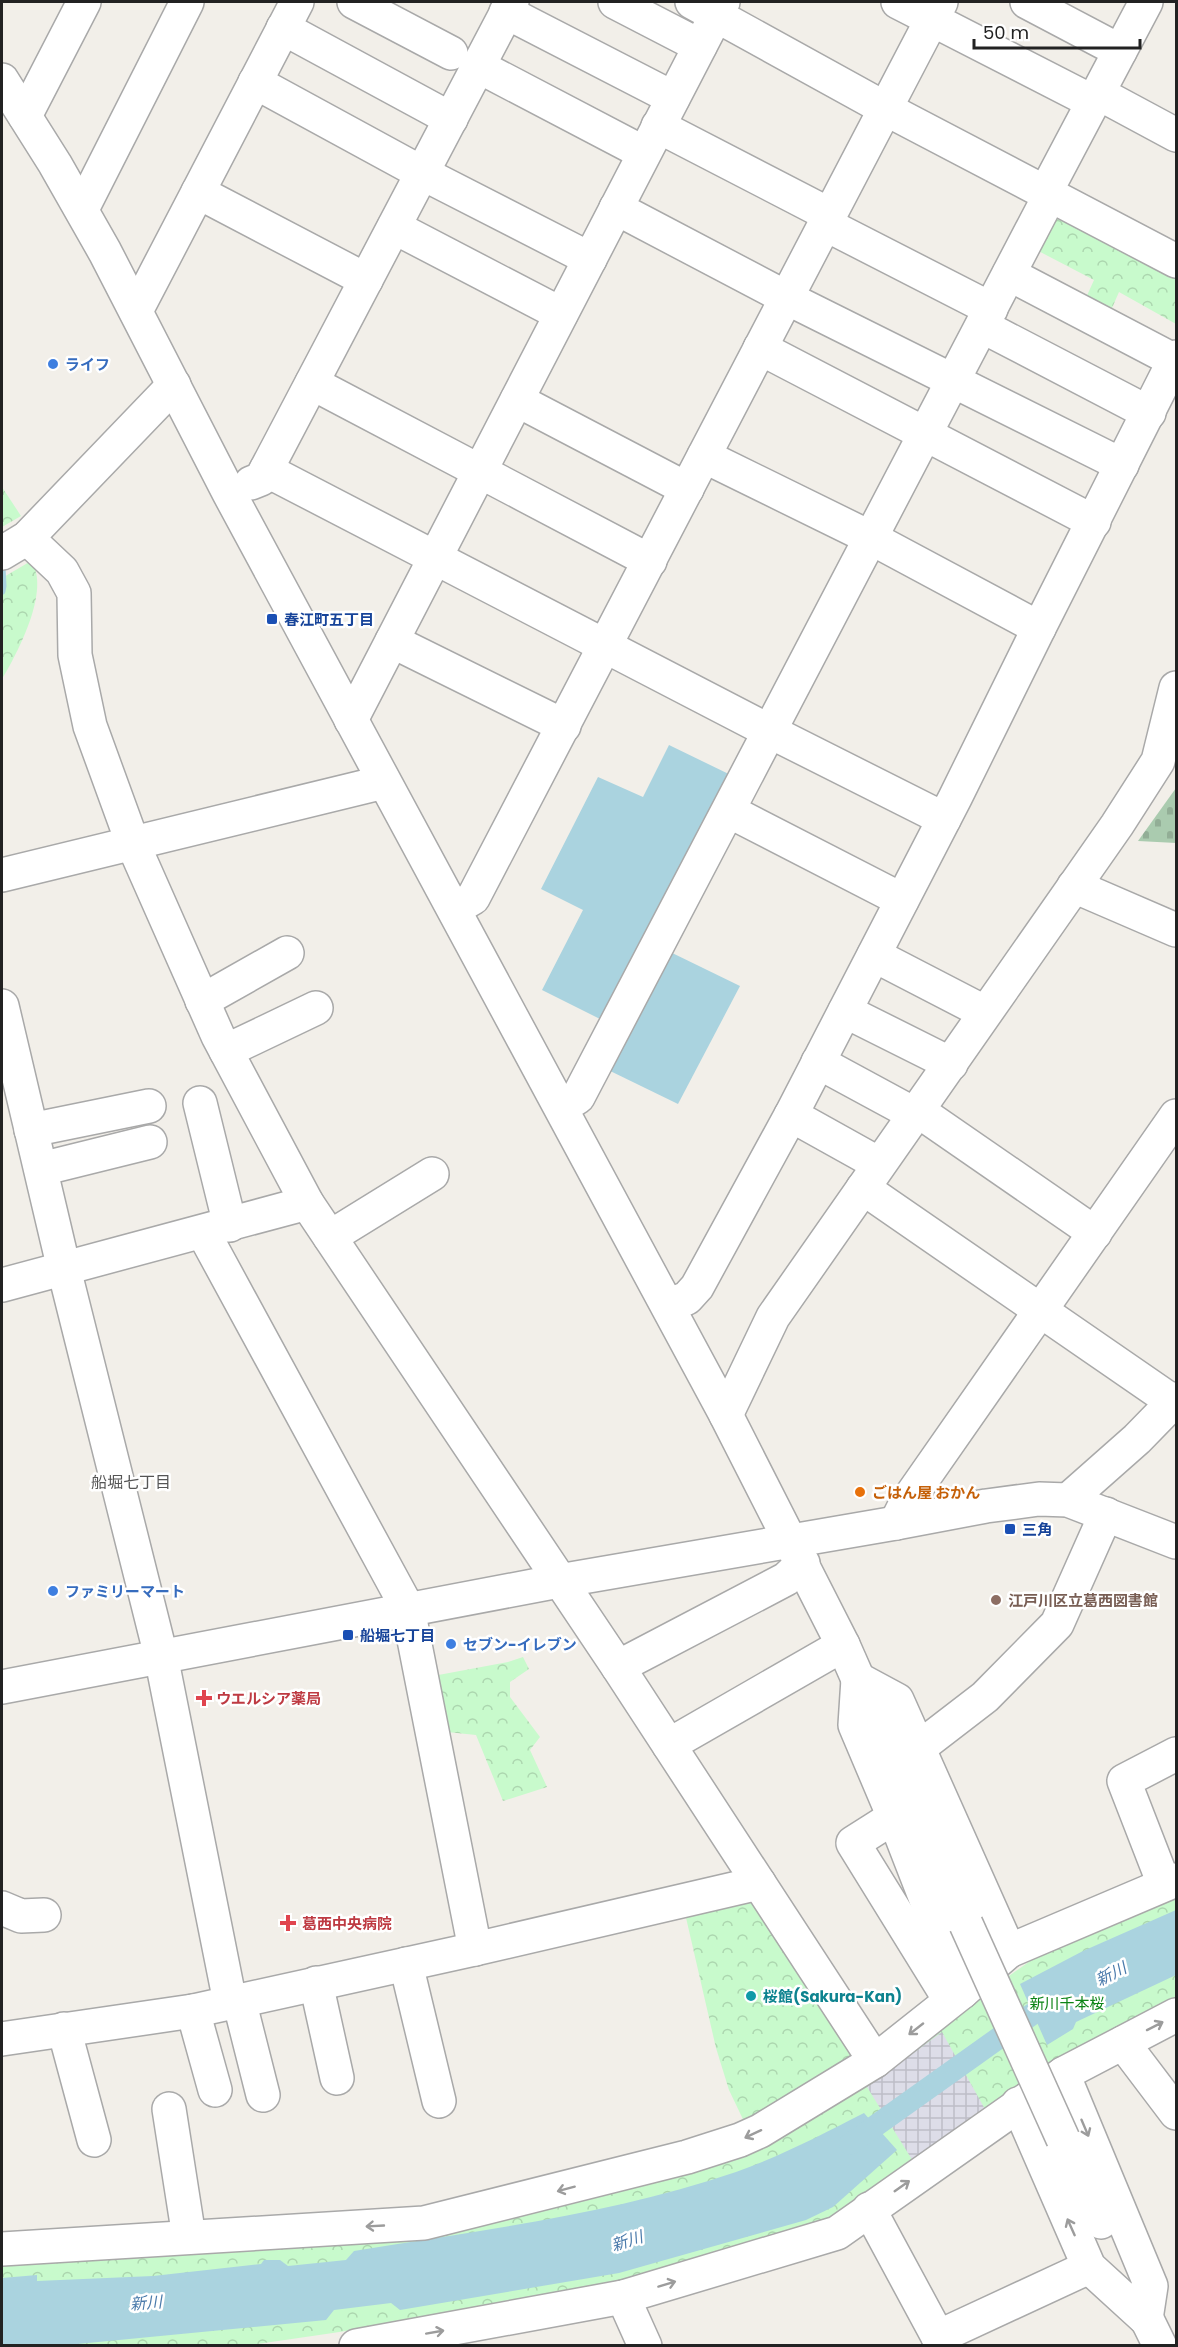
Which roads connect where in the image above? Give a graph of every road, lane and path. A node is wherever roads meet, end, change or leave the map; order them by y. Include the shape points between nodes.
1 (84, 2) edge
2 (187, 2) edge
3 (354, 2) edge
4 (615, 2) edge
5 (898, 2) edge
6 (1027, 2) edge
7 (1146, 2) edge
8 (710, 6) edge
9 (509, 7) edge
10 (937, 10) edge
11 (290, 15) edge
12 (700, 46) junction
13 (1120, 51) junction
14 (465, 60) junction
15 (2, 80) edge
16 (255, 82) junction
17 (673, 98) junction
18 (1096, 98) junction
19 (886, 109) junction
20 (25, 116) junction
21 (451, 118) junction
22 (1176, 135) edge
23 (651, 140) junction
24 (422, 173) junction
25 (198, 192) junction
26 (1048, 194) junction
27 (616, 208) junction
28 (82, 209) junction
29 (828, 219) junction
30 (393, 227) junction
31 (590, 259) junction
32 (1176, 261) edge
33 (1009, 274) junction
34 (366, 280) junction
35 (787, 298) junction
36 (136, 311) junction
37 (561, 314) junction
38 (987, 318) junction
39 (760, 348) junction
40 (1175, 359) edge
41 (954, 381) junction
42 (312, 383) junction
43 (174, 385) junction
44 (517, 400) junction
45 (1149, 413) junction
46 (926, 434) junction
47 (704, 456) junction
48 (486, 459) junction
49 (1122, 465) junction
50 (266, 470) junction
51 (687, 489) junction
52 (229, 493) junction
53 (1094, 522) junction
54 (872, 538) junction
55 (14, 545) edge
56 (435, 557) junction
57 (650, 561) junction
58 (1039, 628) junction
59 (392, 641) junction
60 (606, 645) junction
61 (1176, 688) edge
62 (351, 720) junction
63 (564, 726) junction
64 (771, 732) junction
65 (384, 782) junction
66 (729, 811) junction
67 (944, 819) junction
68 (133, 844) junction
69 (2, 875) edge
70 (1074, 886) junction
71 (902, 900) junction
72 (454, 909) junction
73 (1176, 930) edge
74 (287, 953) dead end
75 (874, 955) junction
76 (202, 1001) junction
77 (2, 1006) edge
78 (316, 1008) dead end
79 (845, 1011) junction
80 (984, 1012) junction
81 (226, 1051) junction
82 (818, 1062) junction
83 (8, 1064) edge
84 (951, 1064) junction
85 (200, 1102) dead end
86 (148, 1106) dead end
87 (562, 1107) junction
88 (916, 1112) junction
89 (791, 1115) junction
90 (1176, 1116) edge
91 (31, 1130) junction
92 (150, 1142) dead end
93 (40, 1169) junction
94 (432, 1174) dead end
95 (871, 1176) junction
96 (307, 1203) junction
97 (217, 1228) junction
98 (1095, 1233) junction
99 (330, 1237) junction
100 (64, 1269) junction
101 (2, 1285) edge
102 (668, 1306) junction
103 (1042, 1310) junction
104 (1175, 1402) edge
105 (726, 1415) junction
106 (1068, 1500) junction
107 (1106, 1514) junction
108 (896, 1523) junction
109 (1176, 1542) edge
110 (797, 1552) junction
111 (559, 1581) junction
112 (408, 1609) junction
113 (843, 1645) junction
114 (161, 1656) junction
115 (618, 1667) junction
116 (858, 1679) junction
117 (2, 1687) edge
118 (669, 1745) junction
119 (920, 1747) junction
120 (1176, 1754) edge
121 (894, 1817) junction
122 (1170, 1882) edge
123 (759, 1883) junction
124 (2, 1908) edge
125 (44, 1915) dead end
126 (475, 1949) junction
127 (1010, 1951) junction
128 (406, 1964) junction
129 (316, 1983) junction
130 (956, 1997) junction
131 (234, 2001) junction
132 (193, 2011) junction
133 (1176, 2015) edge
134 (64, 2029) junction
135 (2, 2039) edge
136 (1123, 2043) junction
137 (875, 2061) junction
138 (1063, 2074) junction
139 (337, 2078) dead end
140 (215, 2090) dead end
141 (263, 2095) dead end
142 (439, 2101) dead end
143 (1018, 2104) junction
144 (169, 2109) dead end
145 (1176, 2113) edge
146 (94, 2140) dead end
147 (869, 2209) junction
148 (189, 2237) junction
149 (2, 2249) edge
150 (1089, 2267) junction
151 (623, 2297) junction
152 (1153, 2332) edge
153 (941, 2341) edge
154 (356, 2346) edge
155 (645, 2346) edge

1 - 20 street
2 - 28 street
3 - 14 street
4 - 12 street
5 - 10 street
6 - 13 street
7 - 13 street
8 - 12 street
8 - 19 street
9 - 14 street
9 - 17 street
10 - 18 street
10 - 19 street
11 - 16 street
11 - 21 street
12 - 17 street
13 - 18 street
14 - 21 street
14 - 23 street
15 - 20 street
16 - 24 street
16 - 25 street
17 - 23 street
18 - 22 street
18 - 26 street
19 - 26 street
19 - 29 street
20 - 28 street
21 - 24 street
23 - 27 street
23 - 29 street
24 - 30 street
24 - 31 street
25 - 34 street
25 - 36 street
26 - 32 street
26 - 33 street
27 - 31 street
27 - 35 street
28 - 36 street
29 - 35 street
29 - 38 street
30 - 34 street
30 - 37 street
31 - 37 street
33 - 38 street
33 - 40 street
34 - 42 street
35 - 39 street
35 - 41 street
36 - 43 street
37 - 44 street
38 - 41 street
38 - 45 street
39 - 46 street
39 - 47 street
40 - 45 street
41 - 46 street
41 - 49 street
42 - 48 street
42 - 50 street
43 - 52 street
43 - 55 street
44 - 48 street
44 - 51 street
45 - 49 street
46 - 53 street
46 - 54 street
47 - 51 street
47 - 54 street
48 - 56 street
48 - 57 street
49 - 53 street
50 - 52 street via 261,479
50 - 56 street
51 - 57 street
52 - 62 street
53 - 58 street
54 - 58 street
54 - 64 street
55 - 68 street via 62,571 74,593 75,655 90,726
56 - 59 street
56 - 60 street
57 - 60 street
58 - 67 street
59 - 62 street
59 - 63 street
60 - 63 street
60 - 64 street
61 - 70 street via 1158,761
62 - 65 street
63 - 72 street via 473,898
64 - 66 street
64 - 67 street
65 - 68 street
65 - 72 street
66 - 71 street
66 - 87 street via 578,1097
67 - 71 street
68 - 69 street
68 - 76 street
70 - 73 street
70 - 80 street
71 - 75 street
72 - 87 street
74 - 76 street
75 - 79 street
75 - 80 street
76 - 81 street
77 - 83 street
78 - 81 street
79 - 82 street
79 - 84 street
80 - 84 street
81 - 96 street
82 - 88 street
82 - 89 street
83 - 91 street
84 - 88 street
85 - 97 street
86 - 91 street
87 - 102 street
88 - 95 street
88 - 98 street
89 - 95 street
89 - 102 street via 697,1287 687,1298
90 - 98 street
91 - 93 street
92 - 93 street
93 - 100 street
94 - 99 street
95 - 103 street
95 - 105 street via 773,1317
96 - 97 street
96 - 99 street
97 - 100 street
97 - 112 street
98 - 103 street
99 - 111 street
100 - 101 street
100 - 114 street
102 - 105 street
103 - 104 street
103 - 108 street via 906,1503
104 - 106 street
105 - 110 street
106 - 107 street
106 - 108 street via 1039,1499 986,1506
107 - 109 street
107 - 119 street via 1057,1624 985,1697
108 - 110 street
110 - 111 street
110 - 113 street
110 - 115 street via 786,1579
111 - 112 street
111 - 115 street
112 - 114 street
112 - 126 street
113 - 116 street
113 - 118 street
114 - 117 street
114 - 131 street
115 - 118 street
116 - 119 street via 897,1700
116 - 121 street via 855,1725
116 - 152 street, bridge
118 - 123 street
119 - 127 street
120 - 122 street via 1124,1781
121 - 130 street
121 - 130 street via 854,1843
122 - 127 street
123 - 126 street
123 - 137 street
124 - 125 street via 21,1916
126 - 128 street
127 - 130 street
128 - 129 street
128 - 142 street
129 - 131 street
129 - 139 street
130 -> 137 street
131 - 132 street
131 - 141 street
132 - 134 street
132 - 140 street
136 -> 133 street
134 - 135 street
134 - 146 street
136 - 138 street
136 - 145 street
137 -> 148 street via 740,2140 549,2193 424,2223
138 - 143 street
138 -> 152 street via 1151,2286
147 -> 143 street
150 -> 143 street
144 - 148 street
151 -> 147 street via 837,2233
147 - 153 street
148 - 149 street
150 - 152 street
150 - 153 street
154 -> 151 street
151 - 155 street

